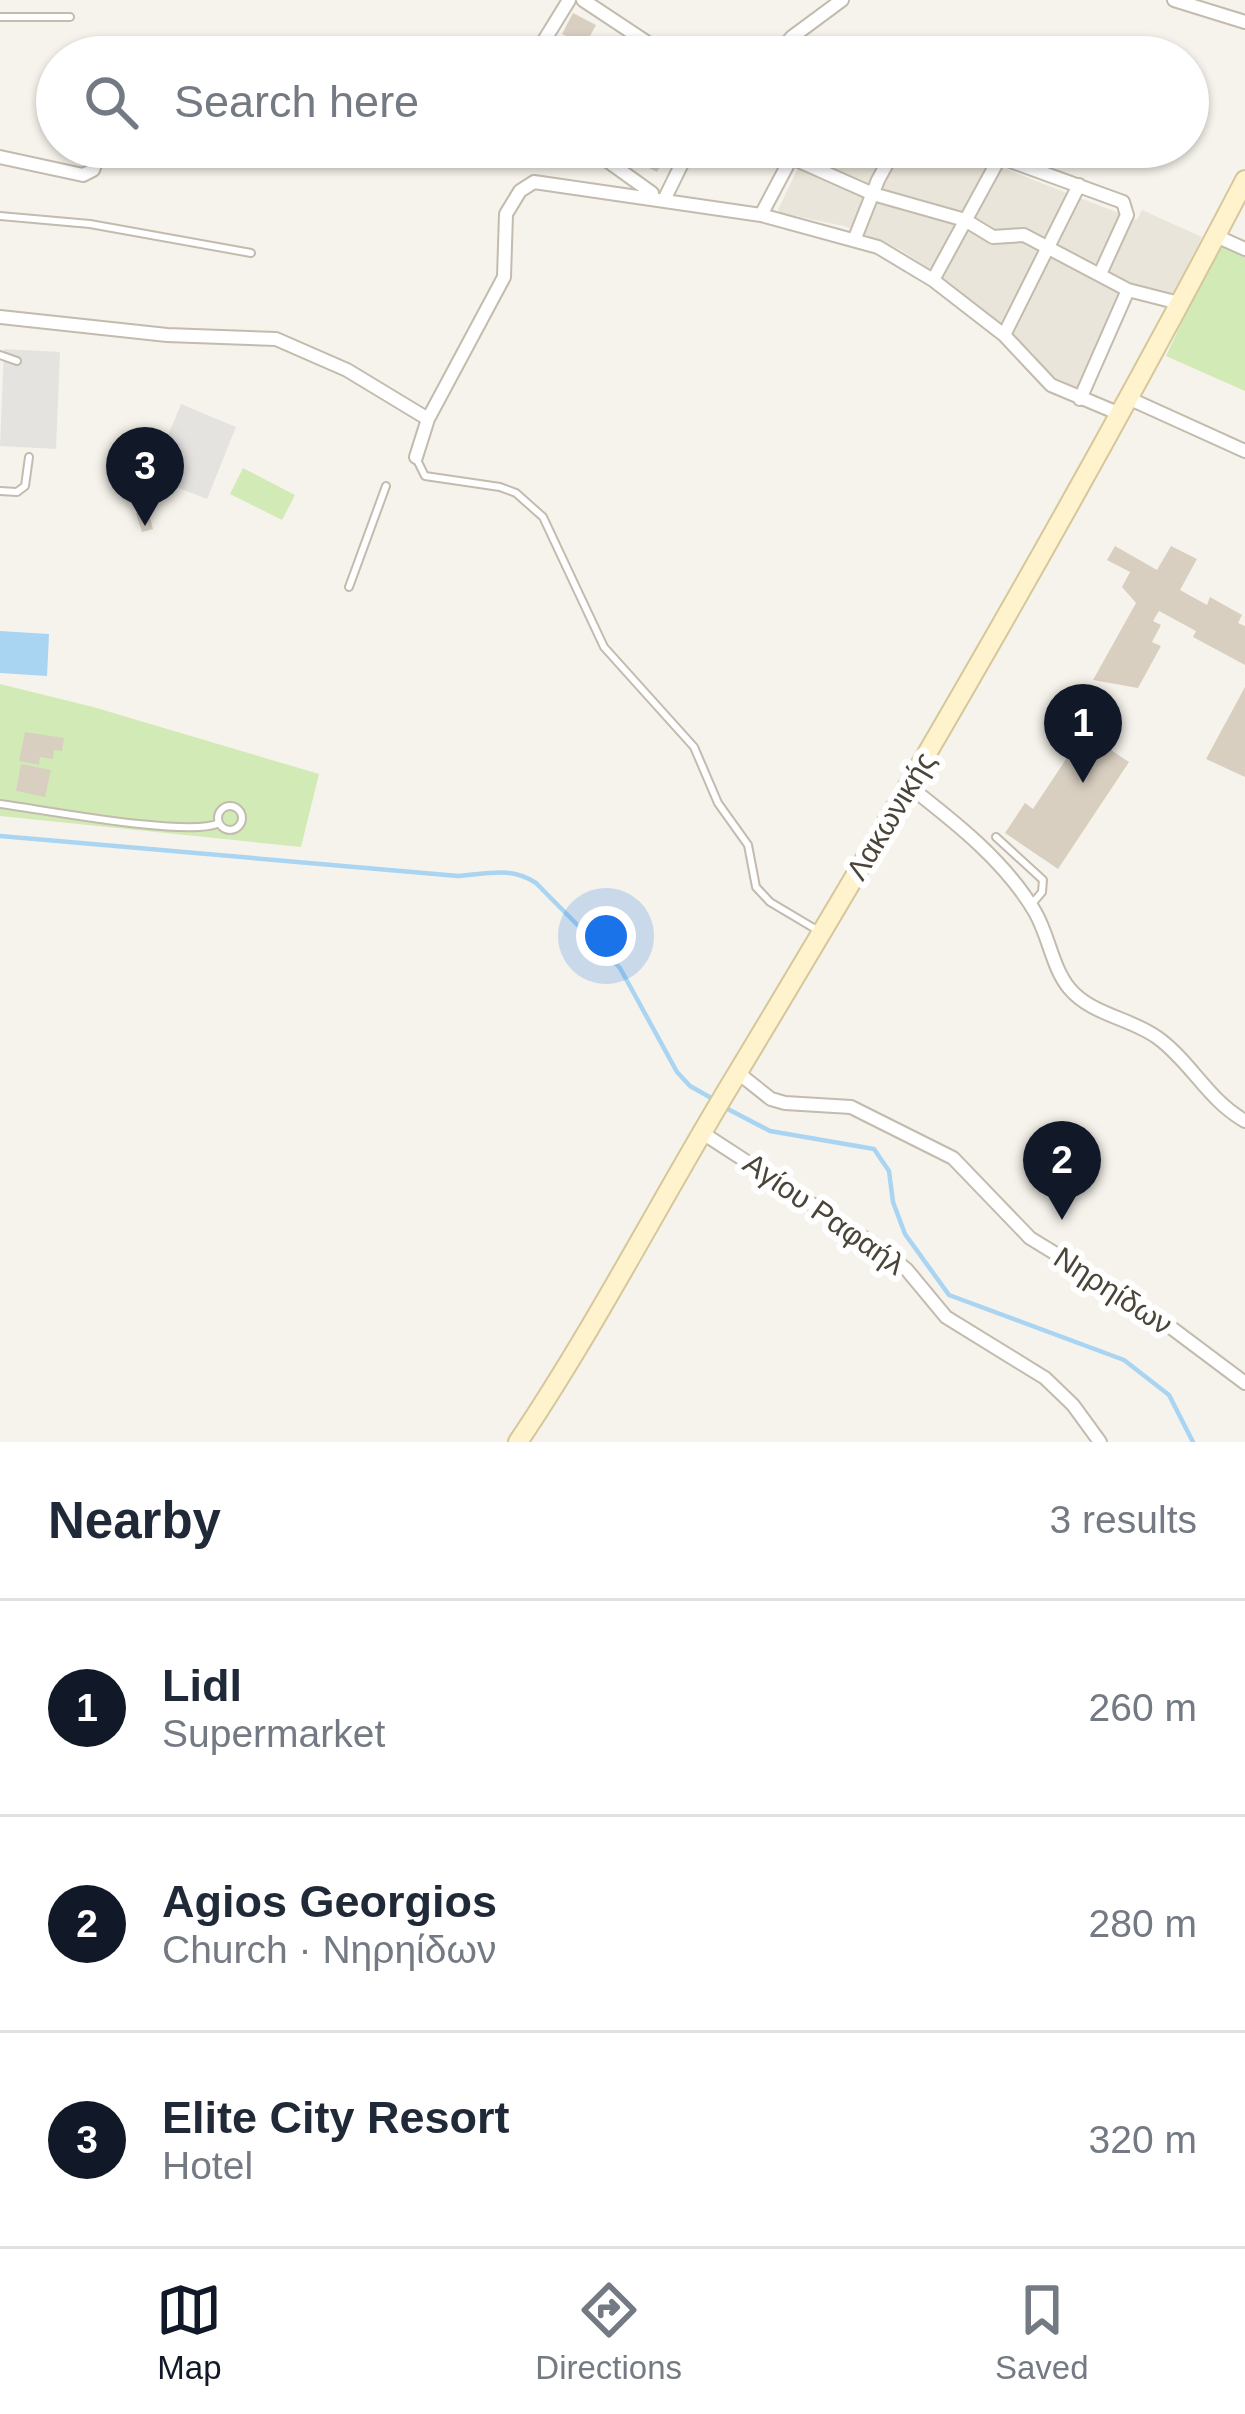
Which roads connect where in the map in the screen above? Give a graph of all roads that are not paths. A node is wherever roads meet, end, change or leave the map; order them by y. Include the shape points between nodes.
1 (569, 0) edge
2 (583, 0) edge
3 (842, 0) edge
4 (1174, 0) edge
5 (0, 17) edge
6 (70, 17) dead end
7 (1245, 22) edge
8 (547, 36) edge
9 (630, 36) edge
10 (792, 36) edge
11 (0, 157) edge
12 (36, 165) edge
13 (50, 168) edge
14 (94, 168) edge
15 (618, 168) edge
16 (679, 168) edge
17 (786, 168) edge
18 (824, 168) edge
19 (886, 168) edge
20 (994, 168) edge
21 (1031, 168) edge
22 (1245, 180) edge
23 (1078, 185) junction
24 (873, 194) junction
25 (664, 200) junction
26 (761, 215) junction
27 (0, 216) edge
28 (965, 220) junction
29 (1216, 236) junction
30 (855, 238) junction
31 (1047, 246) junction
32 (1245, 248) edge
33 (251, 253) dead end
34 (1100, 274) junction
35 (933, 280) junction
36 (1128, 290) junction
37 (1179, 303) junction
38 (0, 317) edge
39 (1004, 335) junction
40 (0, 355) edge
41 (17, 362) dead end
42 (1080, 399) junction
43 (1124, 406) junction
44 (428, 419) junction
45 (1245, 451) edge
46 (416, 457) joint
47 (28, 458) dead end
48 (386, 486) dead end
49 (0, 491) edge
50 (349, 587) dead end
51 (910, 787) junction
52 (0, 804) edge
53 (219, 823) junction
54 (996, 837) dead end
55 (1031, 905) junction
56 (822, 933) junction
57 (736, 1074) junction
58 (1245, 1121) edge
59 (701, 1132) junction
60 (1245, 1384) edge
61 (518, 1442) edge
62 (1100, 1442) edge

1 - 8 street
2 - 9 street
3 - 10 street
4 - 7 street
5 - 6 lane
11 - 12 street
13 - 14 street via 82,175
15 - 25 street
16 - 25 street
17 - 26 street
18 - 24 street
19 - 24 street
20 - 28 street
21 - 23 street
22 - 29 main road, Λακωνικής
23 - 31 street
23 - 34 street via 1128,208
24 - 28 street
24 - 30 street
25 - 26 street
25 - 44 street via 534,182 520,191 502,228 504,277
26 - 30 street
27 - 33 lane
28 - 31 street via 993,237 1024,235
28 - 35 street
29 - 32 street
29 - 37 main road, Λακωνικής
30 - 35 street
31 - 34 street
31 - 39 street
34 - 36 street
35 - 39 street
36 - 37 street
36 - 42 street
37 - 43 main road, Λακωνικής
38 - 44 street via 276,339
39 - 42 street via 1040,378
40 - 41 lane
42 - 43 street
43 - 45 street
43 - 51 main road, Λακωνικής
44 - 46 street
46 - 56 lane via 425,476 500,487 544,517 604,647 694,747 718,803 748,845 756,887
47 - 49 lane via 26,486
48 - 50 lane
51 - 55 street via 978,844
51 - 56 main road, Λακωνικής
52 - 53 lane via 166,826
53 - 53 lane via 240,826 239,810 224,808
54 - 55 lane via 1043,880
55 - 58 street via 1073,994 1164,1042
56 - 57 main road, Λακωνικής
57 - 59 main road, Λακωνικής
57 - 60 street, Νηρηίδων via 771,1099 851,1107 953,1158 1030,1238 1149,1311
59 - 61 main road, Λακωνικής
59 - 62 street, Αγίου Ραφαήλ via 884,1251 946,1317 1045,1378

